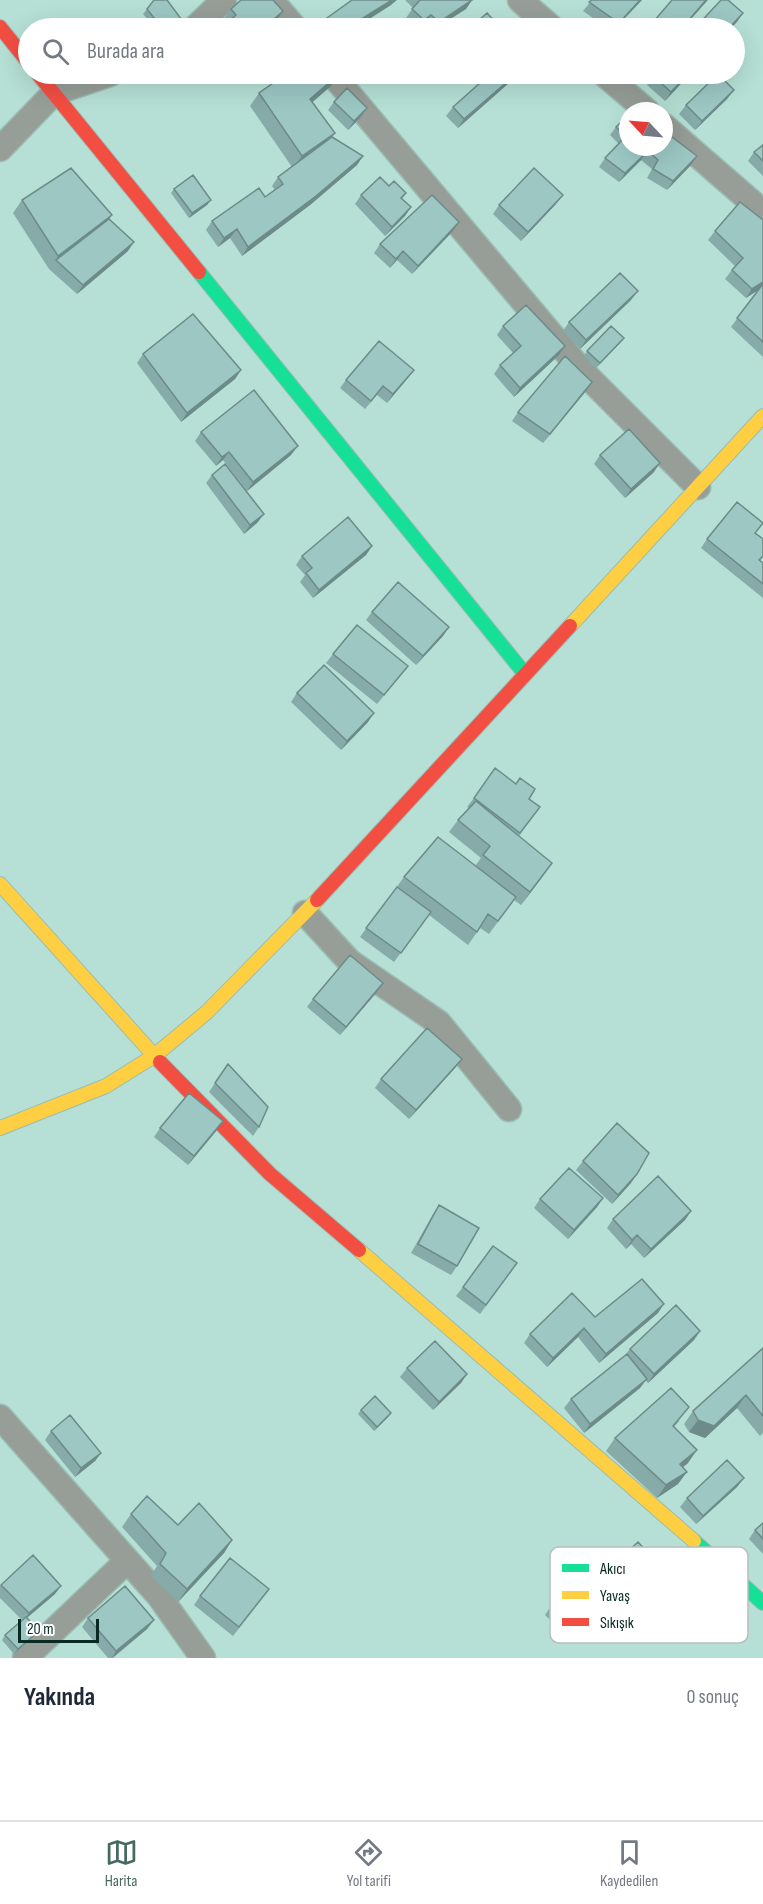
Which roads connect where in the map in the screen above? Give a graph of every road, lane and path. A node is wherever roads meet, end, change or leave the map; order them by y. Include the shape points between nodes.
1 (224, 0) edge
2 (271, 0) edge
3 (520, 0) edge
4 (205, 18) edge
5 (286, 18) edge
6 (541, 18) edge
7 (0, 27) edge
8 (18, 50) edge
9 (46, 84) edge
10 (81, 84) edge
11 (340, 84) edge
12 (616, 84) edge
13 (54, 93) junction
14 (637, 102) edge
15 (673, 134) edge
16 (0, 150) edge
17 (763, 212) edge
18 (763, 416) edge
19 (698, 487) junction
20 (525, 674) junction
21 (0, 884) edge
22 (305, 913) junction
23 (154, 1056) junction
24 (509, 1109) dead end
25 (0, 1128) edge
26 (0, 1417) edge
27 (701, 1547) edge
28 (127, 1561) junction
29 (748, 1589) edge
30 (763, 1602) edge
31 (25, 1658) edge
32 (203, 1658) edge

1 - 4 street
2 - 5 street
3 - 6 street
7 - 8 street
9 - 13 street
10 - 13 street
11 - 19 street via 582,371
12 - 14 street
13 - 16 street
13 - 20 street
15 - 17 street
18 - 19 street
19 - 20 street
20 - 22 street
21 - 23 street
22 - 23 street via 207,1012
22 - 24 street via 350,962 440,1023
23 - 25 street via 106,1086
23 - 27 street via 270,1174
26 - 28 street
28 - 31 street
28 - 32 street via 159,1596
29 - 30 street

